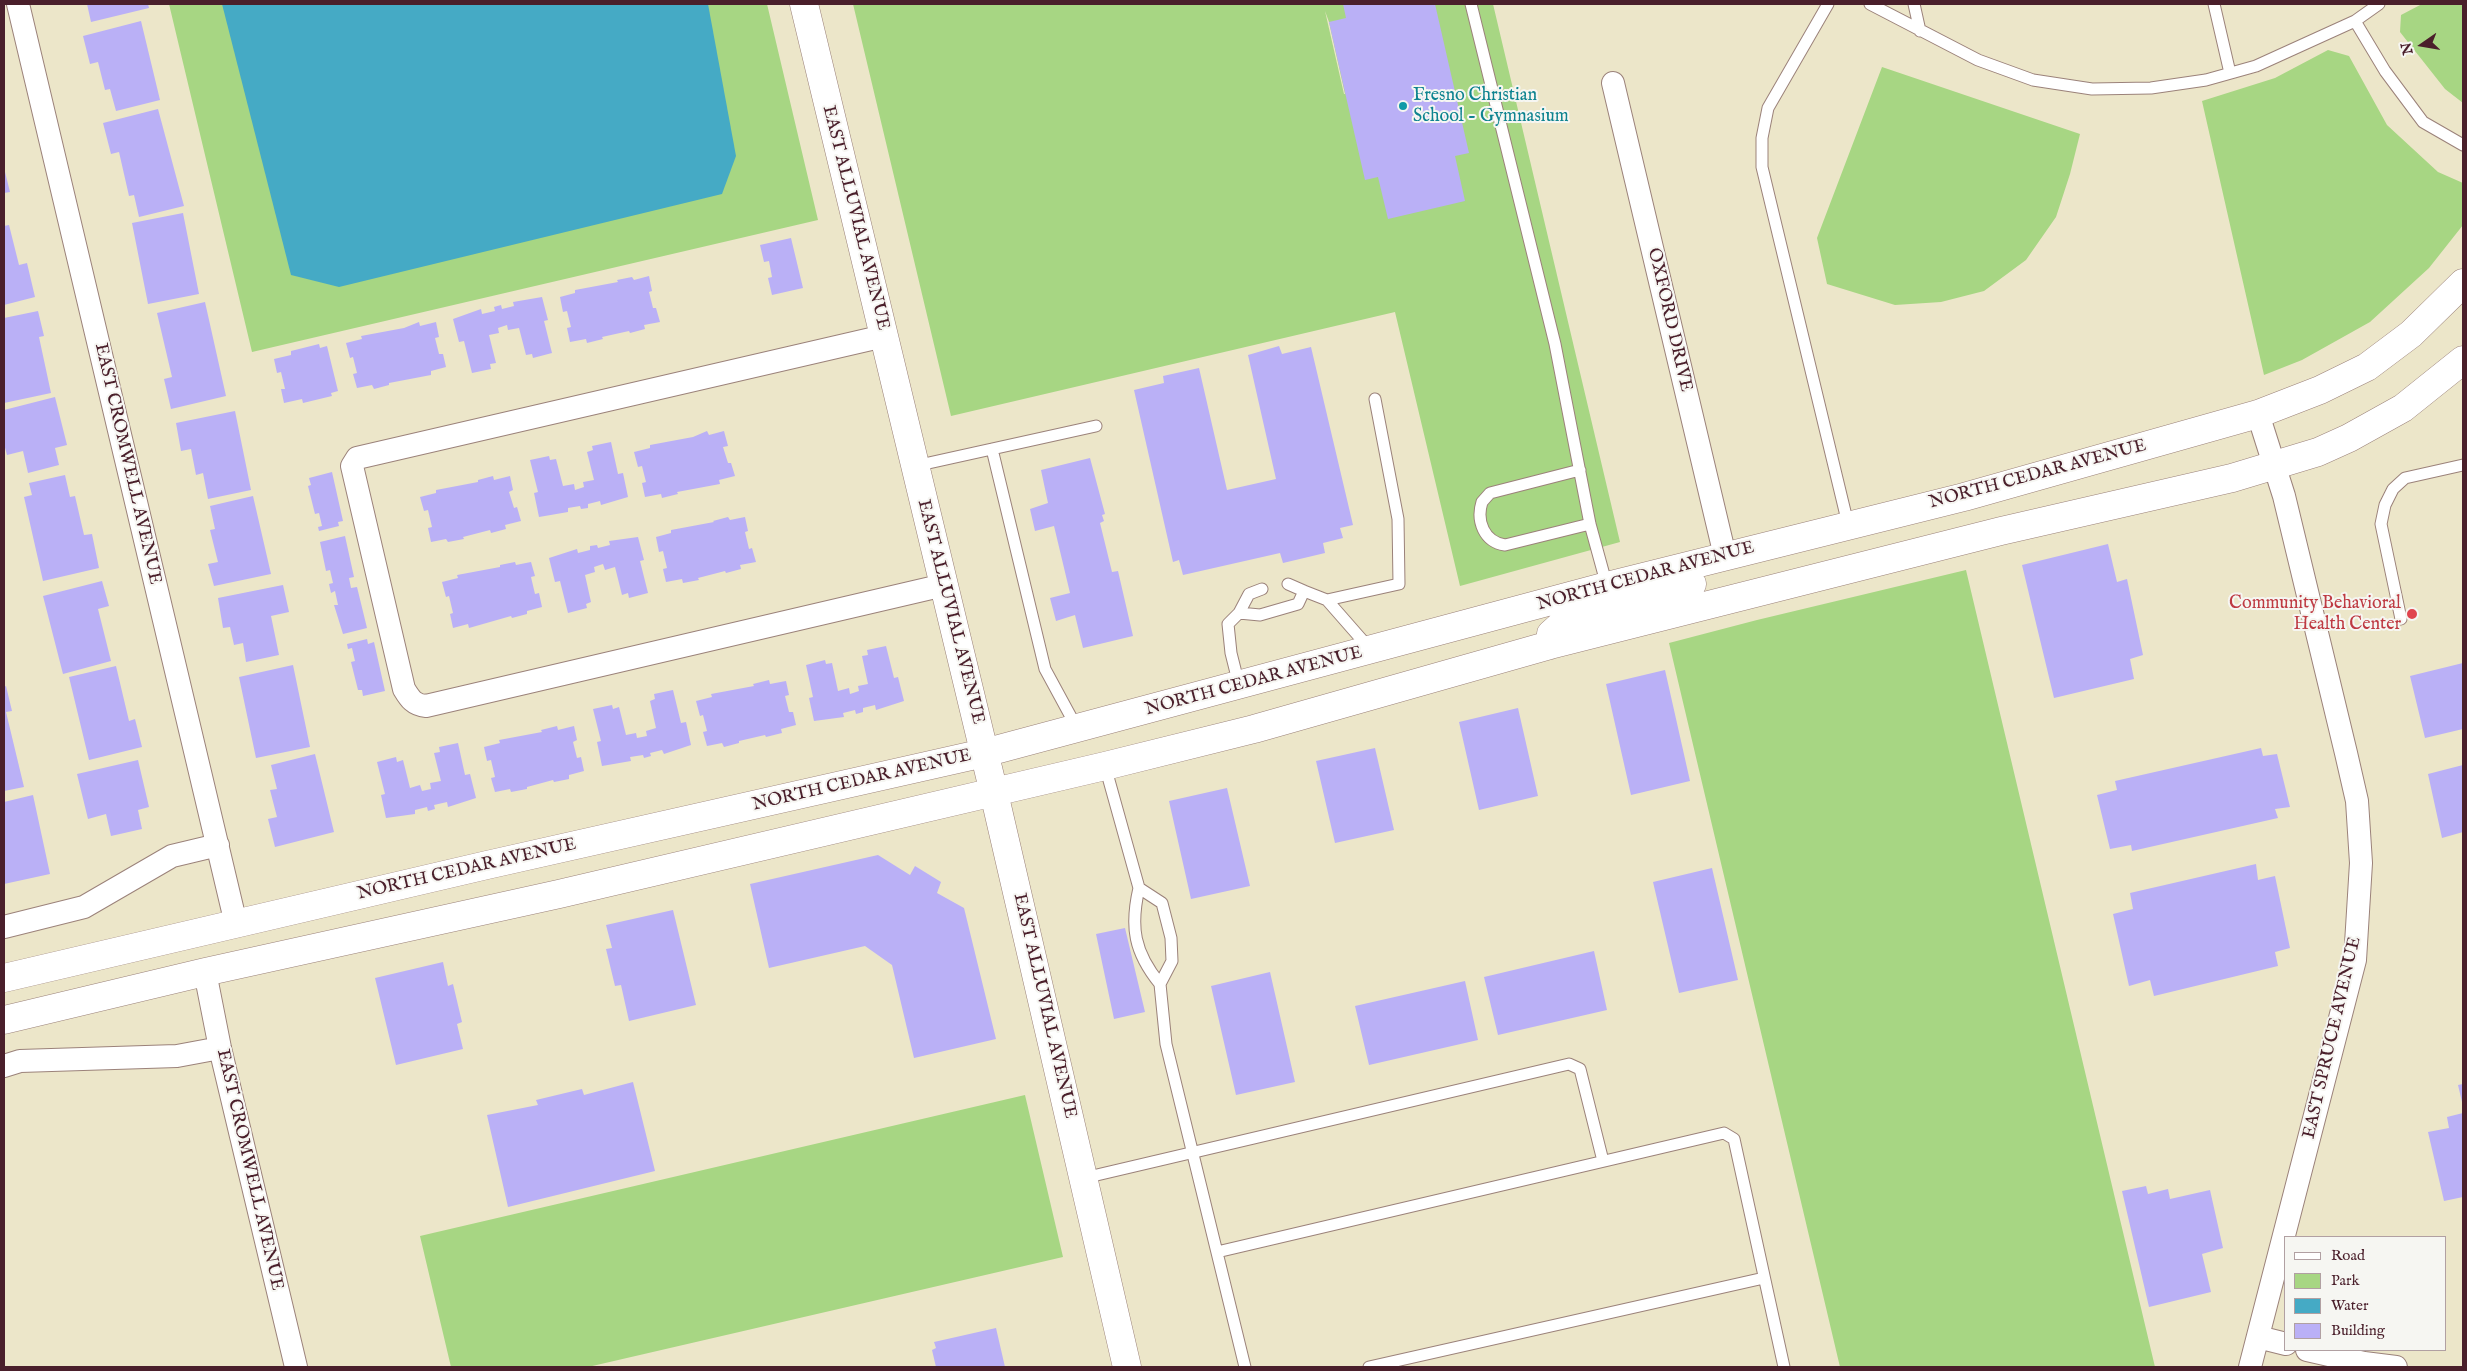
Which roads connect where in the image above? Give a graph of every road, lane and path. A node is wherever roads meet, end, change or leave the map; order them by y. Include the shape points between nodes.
1 (18, 4) edge
2 (804, 4) edge
3 (1471, 4) edge
4 (1828, 4) edge
5 (1870, 4) edge
6 (1914, 4) edge
7 (2214, 4) edge
8 (2379, 4) edge
9 (2355, 21) junction
10 (1920, 31) junction
11 (2230, 73) junction
12 (1613, 84) dead end
13 (2463, 145) edge
14 (2463, 283) edge
15 (884, 336) junction
16 (2463, 360) edge
17 (1375, 399) dead end
18 (2258, 414) junction
19 (1096, 426) dead end
20 (992, 449) junction
21 (2463, 464) edge
22 (915, 466) junction
23 (2274, 466) junction
24 (1580, 470) junction
25 (1590, 524) junction
26 (1848, 524) junction
27 (1725, 556) junction
28 (1288, 584) dead end
29 (944, 586) junction
30 (1607, 586) junction
31 (1262, 590) dead end
32 (1304, 591) junction
33 (1328, 600) junction
34 (1239, 613) junction
35 (2401, 619) dead end
36 (1550, 645) junction
37 (1372, 650) junction
38 (1239, 686) junction
39 (1078, 729) junction
40 (984, 754) junction
41 (1105, 766) junction
42 (994, 792) junction
43 (218, 845) junction
44 (487, 865) junction
45 (1139, 888) junction
46 (236, 924) junction
47 (4, 927) edge
48 (205, 972) junction
49 (4, 978) edge
50 (1160, 984) junction
51 (4, 1020) edge
52 (220, 1048) junction
53 (4, 1066) edge
54 (1193, 1151) junction
55 (1603, 1161) junction
56 (1084, 1178) junction
57 (1217, 1252) junction
58 (1764, 1278) junction
59 (2258, 1337) junction
60 (2284, 1344) edge
61 (2311, 1351) edge
62 (296, 1367) edge
63 (1127, 1367) edge
64 (1245, 1367) edge
65 (1369, 1367) edge
66 (1784, 1367) edge
67 (2250, 1367) edge
68 (2396, 1367) edge

1 - 43 street, EAST CROMWELL AVENUE
2 - 15 main road, EAST ALLUVIAL AVENUE
3 - 24 lane via 1555,344
4 - 26 lane via 1768,108 1762,138 1762,167
5 - 10 lane
6 - 10 lane
7 - 11 lane
8 - 9 lane
9 - 11 lane via 2256,66
9 - 13 lane via 2385,71 2423,122
10 - 11 lane via 1978,60 2033,80 2085,88 2151,88
12 - 27 street, OXFORD DRIVE
14 - 18 main road, NORTH CEDAR AVENUE via 2411,334 2367,367 2320,390
15 - 22 main road, EAST ALLUVIAL AVENUE
15 - 29 street via 357,458 352,466 404,689 417,705 426,706
16 - 23 main road via 2403,408 2318,452
17 - 33 lane via 1398,519 1399,584
18 - 23 street, EAST SPRUCE AVENUE
18 - 26 main road, NORTH CEDAR AVENUE via 1964,497
19 - 20 lane
20 - 22 lane
20 - 39 lane via 1045,669
21 - 35 lane via 2405,478 2393,489 2385,505 2381,524
22 - 29 main road, EAST ALLUVIAL AVENUE
23 - 36 main road
23 - 59 street, EAST SPRUCE AVENUE via 2348,763 2356,801 2361,863 2355,960
24 - 25 lane
24 - 25 lane via 1490,493 1482,502 1480,516 1488,537 1505,545
25 - 30 lane
26 - 27 main road, NORTH CEDAR AVENUE
27 - 30 main road, NORTH CEDAR AVENUE
27 - 36 main road via 1702,581 1570,617 1551,634
28 - 32 lane
29 - 40 main road, EAST ALLUVIAL AVENUE
30 - 37 main road, NORTH CEDAR AVENUE
31 - 34 lane via 1249,594
32 - 33 lane
32 - 34 lane via 1298,604 1260,615
33 - 37 lane
34 - 38 lane via 1228,624
36 - 41 main road via 1254,729
37 - 38 main road, NORTH CEDAR AVENUE
38 - 39 main road, NORTH CEDAR AVENUE
39 - 40 main road, NORTH CEDAR AVENUE
40 - 42 main road, EAST ALLUVIAL AVENUE
40 - 44 main road, NORTH CEDAR AVENUE
41 - 42 main road
41 - 45 lane
42 - 48 main road via 375,936
42 - 56 main road, EAST ALLUVIAL AVENUE
43 - 46 street, EAST CROMWELL AVENUE
43 - 47 street via 172,856 84,907
44 - 46 main road, NORTH CEDAR AVENUE
44 - 48 main road via 403,904 229,944 215,952
45 - 50 lane via 1133,914 1138,946 1145,966
45 - 50 lane via 1162,903 1171,938 1172,961
46 - 49 main road, NORTH CEDAR AVENUE
48 - 51 main road
48 - 52 street, EAST CROMWELL AVENUE
50 - 54 lane via 1166,1044
52 - 53 street via 177,1056 20,1061
52 - 62 street, EAST CROMWELL AVENUE
54 - 55 lane via 1569,1064 1580,1069
54 - 56 lane
54 - 57 lane
55 - 57 lane
55 - 58 lane via 1724,1133 1734,1140
56 - 63 main road, EAST ALLUVIAL AVENUE
57 - 64 lane
58 - 65 lane
58 - 66 lane
59 - 60 street
59 - 67 street, EAST SPRUCE AVENUE
61 - 68 street

